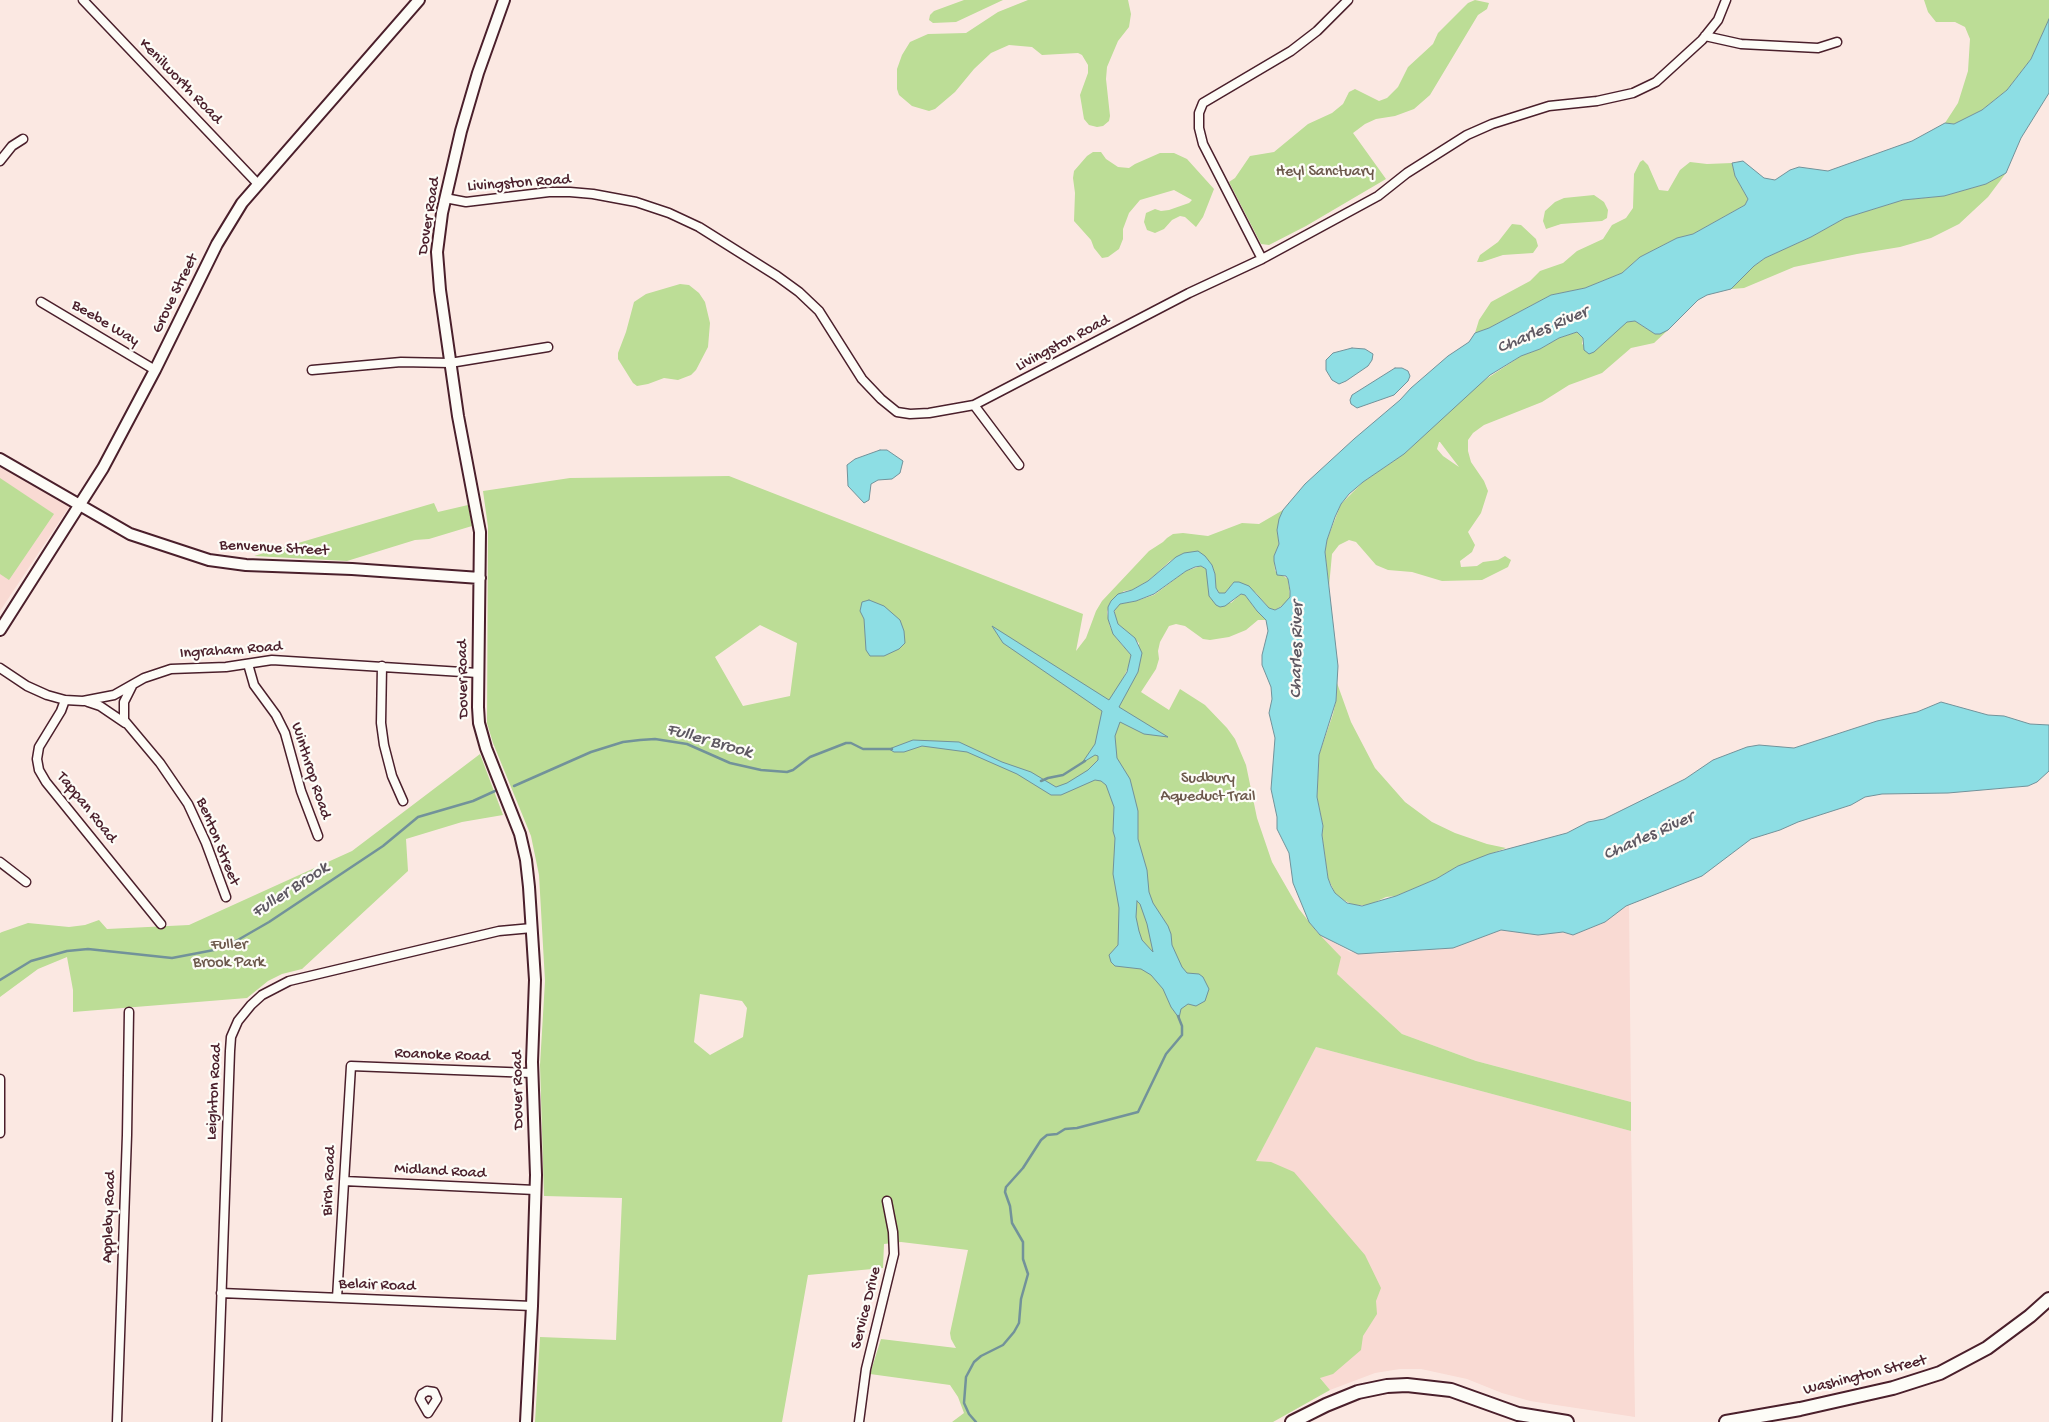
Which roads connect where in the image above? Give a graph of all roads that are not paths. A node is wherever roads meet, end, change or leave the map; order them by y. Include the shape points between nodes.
1 (83, 0) edge
2 (419, 0) edge
3 (504, 0) edge
4 (1348, 0) edge
5 (1726, 0) edge
6 (1705, 36) junction
7 (1837, 42) dead end
8 (24, 139) dead end
9 (0, 161) edge
10 (257, 183) junction
11 (445, 198) junction
12 (1262, 259) junction
13 (41, 302) dead end
14 (548, 347) dead end
15 (450, 363) junction
16 (155, 370) junction
17 (312, 370) dead end
18 (974, 405) junction
19 (0, 459) edge
20 (1019, 465) dead end
21 (80, 506) junction
22 (480, 578) junction
23 (0, 630) edge
24 (248, 664) junction
25 (382, 666) junction
26 (0, 668) edge
27 (478, 673) junction
28 (134, 684) junction
29 (65, 700) junction
30 (83, 701) junction
31 (128, 726) junction
32 (403, 801) dead end
33 (318, 836) dead end
34 (0, 862) edge
35 (26, 882) dead end
36 (226, 897) dead end
37 (161, 924) dead end
38 (532, 928) junction
39 (129, 1012) dead end
40 (350, 1066) joint
41 (532, 1073) junction
42 (0, 1079) edge
43 (0, 1133) edge
44 (344, 1181) junction
45 (535, 1190) junction
46 (886, 1201) dead end
47 (221, 1293) junction
48 (337, 1298) junction
49 (2049, 1299) edge
50 (532, 1306) junction
51 (428, 1413) dead end
52 (117, 1422) edge
53 (217, 1422) edge
54 (428, 1422) edge
55 (526, 1422) edge
56 (858, 1422) edge
57 (1292, 1422) edge
58 (1567, 1422) edge
59 (1726, 1422) edge

1 - 10 street, Kenilworth Road
2 - 10 street, Grove Street
3 - 11 street, Dover Road via 474,88
4 - 12 street via 1291,51 1204,103 1199,112 1203,144
5 - 6 street, Livingston Road via 1718,20
6 - 7 street via 1742,44 1818,48
6 - 12 street, Livingston Road via 1656,82 1633,93 1549,106 1492,124 1407,173 1378,196
8 - 9 street via 12,146
10 - 16 street, Grove Street via 226,227
11 - 15 street, Dover Road via 437,264
11 - 18 street, Livingston Road via 466,202 549,192 578,193 636,202 669,213 699,227 799,292 820,311 862,379 898,412 929,413
12 - 18 street, Livingston Road via 1189,293
13 - 16 street, Beebe Way
14 - 15 street
15 - 17 street via 401,362
15 - 22 street, Dover Road via 479,521
16 - 21 street, Grove Street via 104,468
18 - 20 street
19 - 21 street, Benvenue Street
21 - 22 street, Benvenue Street via 130,534 217,562
21 - 23 street, Grove Street
22 - 27 street, Dover Road
24 - 25 street, Ingraham Road via 287,660
24 - 28 street, Ingraham Road via 171,669
24 - 33 street, Winthrop Road via 254,685 285,733 300,791
25 - 27 street, Ingraham Road
25 - 32 street via 384,745
26 - 29 street, Ingraham Road via 33,689
27 - 38 street, Dover Road via 481,731 522,842
28 - 30 street, Ingraham Road via 108,697
28 - 31 street via 125,697 123,708
29 - 30 street, Ingraham Road
29 - 37 street, Tappan Road via 39,747 36,759 39,770
30 - 31 street, Benton Street via 100,706
31 - 36 street, Benton Street via 160,763 188,804
34 - 35 street
38 - 41 street, Dover Road via 535,986
38 - 47 street, Leighton Road via 499,931 289,981 262,995 246,1010 233,1031 230,1051
39 - 52 street, Appleby Road
40 - 41 street, Roanoke Road
40 - 44 street, Birch Road
41 - 45 street, Dover Road
42 - 43 street
44 - 45 street, Midland Road
44 - 48 street, Birch Road
45 - 50 street, Dover Road
46 - 56 street, Service Drive via 894,1254 866,1369
47 - 48 street, Belair Road
47 - 53 street, Leighton Road
48 - 50 street, Belair Road
49 - 59 main road, Washington Street via 1987,1348 1940,1373 1893,1388
50 - 55 street, Dover Road
51 - 54 street
57 - 58 main road via 1358,1392 1407,1385 1451,1390 1518,1414

